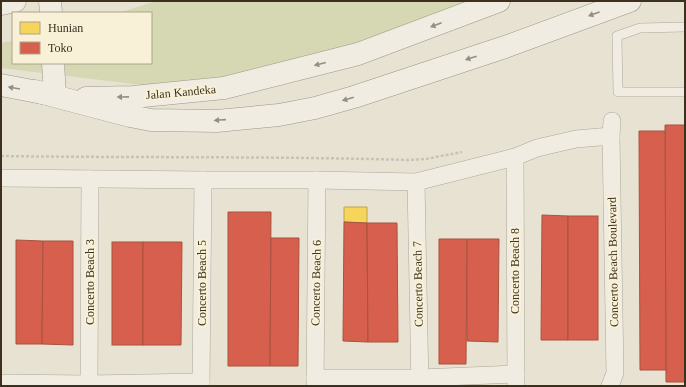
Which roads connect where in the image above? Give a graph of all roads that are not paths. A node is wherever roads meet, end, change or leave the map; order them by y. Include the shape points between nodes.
1 (15, 1) edge
2 (50, 1) edge
3 (499, 1) edge
4 (630, 1) edge
5 (1, 4) edge
6 (51, 12) edge
7 (685, 27) edge
8 (53, 64) edge
9 (1, 85) edge
10 (685, 92) edge
11 (45, 93) junction
12 (515, 157) junction
13 (1, 178) edge
14 (90, 178) junction
15 (203, 180) junction
16 (317, 180) junction
17 (416, 182) junction
18 (516, 380) edge
19 (315, 382) edge
20 (420, 382) edge
21 (1, 383) edge
22 (201, 384) edge
23 (89, 385) edge
24 (610, 386) edge

1 - 5 main road
2 - 6 main road
3 -> 11 main road, Jalan Kandeka via 358,54 224,88 80,98
4 -> 11 main road via 505,47 354,97 279,115 217,121 151,120
7 - 10 lane via 640,28 617,36 618,92
8 - 11 main road
11 -> 9 main road, Jalan Kandeka
12 - 17 street
12 - 18 street, Concerto Beach 8
12 - 24 street, Concerto Beach Boulevard via 537,148 612,128 615,373
13 - 14 street
14 - 15 street
14 - 23 street, Concerto Beach 3
15 - 16 street
15 - 22 street, Concerto Beach 5
16 - 17 street
16 - 19 street, Concerto Beach 6
17 - 20 street, Concerto Beach 7
18 - 20 street
19 - 20 street
21 - 23 street
22 - 23 street

